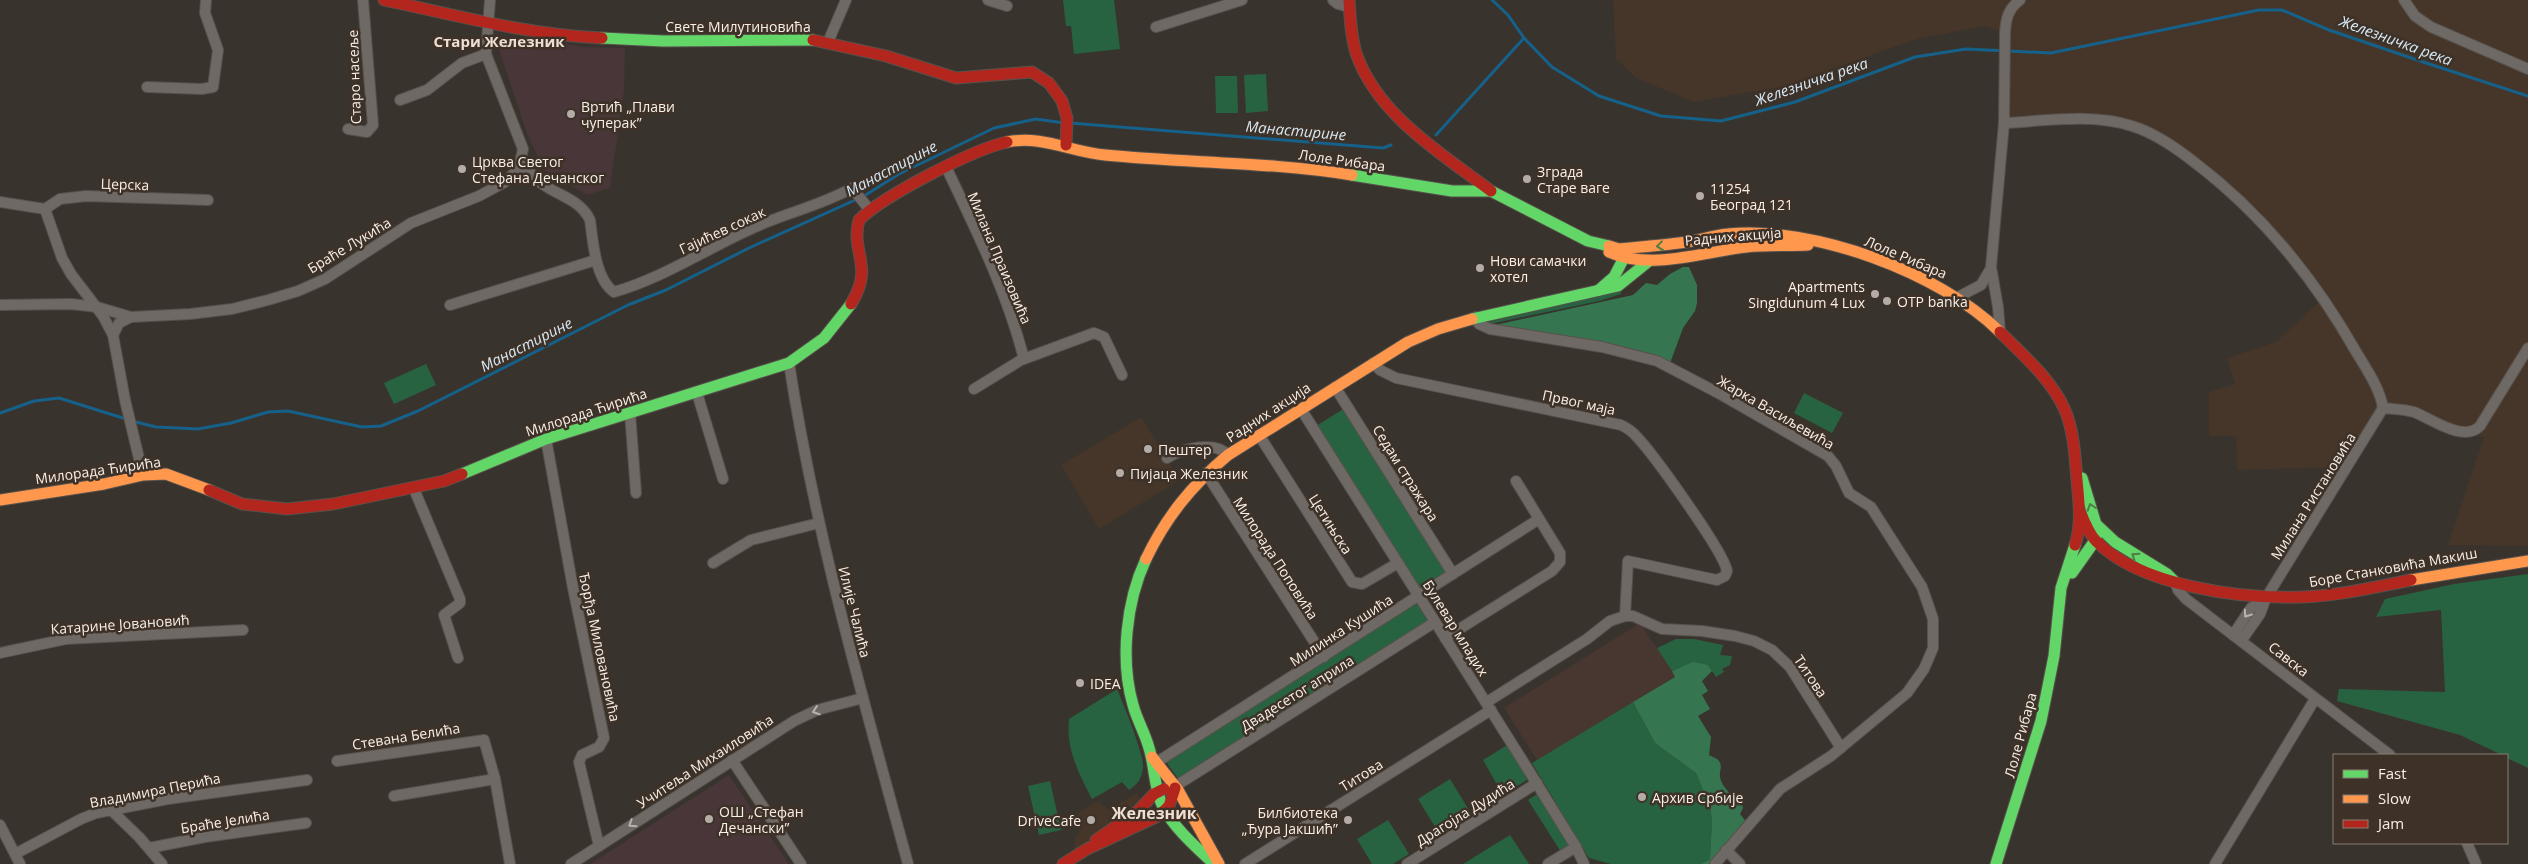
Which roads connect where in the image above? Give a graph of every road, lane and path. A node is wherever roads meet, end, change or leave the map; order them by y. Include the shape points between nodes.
1 (206, 0) edge
2 (364, 0) edge
3 (384, 0) edge
4 (490, 0) edge
5 (846, 0) edge
6 (988, 0) edge
7 (1242, 0) edge
8 (1333, 0) edge
9 (2020, 0) edge
10 (2404, 0) edge
11 (1349, 4) edge
12 (1008, 6) dead end
13 (489, 22) junction
14 (1156, 27) dead end
15 (828, 42) junction
16 (486, 54) junction
17 (2528, 69) edge
18 (147, 87) dead end
19 (400, 100) dead end
20 (2004, 123) junction
21 (348, 129) dead end
22 (1066, 145) junction
23 (520, 164) junction
24 (946, 168) junction
25 (1491, 191) junction
26 (208, 200) dead end
27 (0, 202) edge
28 (866, 206) junction
29 (45, 209) junction
30 (1821, 244) junction
31 (1603, 246) junction
32 (1632, 248) junction
33 (596, 260) junction
34 (1618, 260) junction
35 (1644, 260) junction
36 (1992, 268) junction
37 (1598, 291) junction
38 (1958, 297) junction
39 (0, 305) edge
40 (450, 305) dead end
41 (97, 307) junction
42 (131, 317) junction
43 (1476, 317) junction
44 (2000, 332) junction
45 (113, 335) junction
46 (2528, 348) edge
47 (1024, 359) junction
48 (789, 363) junction
49 (1373, 363) junction
50 (1122, 375) dead end
51 (1335, 387) junction
52 (974, 389) dead end
53 (697, 392) junction
54 (2383, 408) junction
55 (1301, 409) junction
56 (630, 413) junction
57 (1259, 435) junction
58 (546, 439) junction
59 (1228, 455) junction
60 (1166, 458) dead end
61 (2076, 461) junction
62 (1206, 473) junction
63 (143, 475) junction
64 (723, 479) dead end
65 (1516, 482) dead end
66 (414, 489) junction
67 (636, 493) dead end
68 (0, 500) edge
69 (2080, 513) junction
70 (1539, 519) junction
71 (819, 523) junction
72 (2093, 527) junction
73 (2078, 535) junction
74 (2096, 540) junction
75 (2528, 561) edge
76 (713, 563) dead end
77 (1398, 563) junction
78 (1453, 574) junction
79 (2175, 582) junction
80 (1419, 596) junction
81 (2266, 598) junction
82 (2059, 611) junction
83 (1625, 616) junction
84 (1435, 622) junction
85 (243, 630) dead end
86 (1444, 638) junction
87 (2237, 638) junction
88 (0, 653) edge
89 (1324, 657) junction
90 (458, 658) dead end
91 (863, 698) junction
92 (2315, 699) junction
93 (1489, 706) junction
94 (1841, 748) junction
95 (2389, 754) edge
96 (1154, 759) junction
97 (732, 760) junction
98 (337, 761) dead end
99 (495, 779) junction
100 (307, 780) dead end
101 (1536, 783) junction
102 (1174, 788) junction
103 (1158, 792) junction
104 (394, 796) dead end
105 (111, 810) junction
106 (1166, 811) junction
107 (306, 823) dead end
108 (0, 825) edge
109 (1131, 829) junction
110 (2467, 844) edge
111 (1194, 845) junction
112 (599, 846) junction
113 (1576, 847) junction
114 (149, 848) junction
115 (1087, 850) junction
116 (1726, 850) junction
117 (15, 854) junction
118 (20, 864) edge
119 (162, 864) edge
120 (510, 864) edge
121 (571, 864) edge
122 (801, 864) edge
123 (908, 864) edge
124 (1064, 864) edge
125 (1214, 864) edge
126 (1219, 864) edge
127 (1245, 864) edge
128 (1407, 864) edge
129 (1548, 864) edge
130 (1584, 864) edge
131 (1716, 864) edge
132 (1740, 864) edge
133 (1996, 864) edge
134 (2216, 864) edge
135 (2476, 864) edge

1 - 18 street via 205,13 218,50 213,87
2 - 21 street, Старо насеље via 373,125 367,132
3 - 13 main road, Свете Милутиновића
4 - 13 street
5 - 15 street
6 - 12 street
7 - 14 street
8 - 11 street
9 - 20 street via 2011,6 2006,18
10 - 17 street via 2415,16 2431,27
11 - 25 main road via 1350,27 1358,58 1378,92 1434,147
13 - 15 main road, Свете Милутиновића via 599,40 796,39
13 - 16 street
15 - 22 main road, Свете Милутиновића via 966,79 1032,72 1039,75 1062,102 1066,115
16 - 19 street via 462,62 427,90
16 - 23 street via 523,149
20 - 36 street
20 - 54 street via 2099,120 2131,125 2157,136 2187,156 2244,204 2302,270 2342,326 2367,370
22 - 24 main road via 1035,140 1010,141
22 - 25 main road, Лоле Рибара via 1104,155 1254,164 1452,191
23 - 33 street, Гајићев сокак via 540,182 569,198 588,214
23 - 42 street, Браће Лукића via 505,182 411,223 298,291 232,309
24 - 28 main road
24 - 47 street, Милана Праизовића via 992,266
25 - 31 main road, Лоле Рибара via 1583,239
26 - 29 street, Церска via 86,196 60,199
27 - 29 street
28 - 33 street, Гајићев сокак via 852,188 813,207 754,227 688,261 617,291 609,288
28 - 48 main road, Милорада Ћирића via 857,230 863,271 856,292 824,340
29 - 41 street via 62,258
30 -> 32 main road, Лоле Рибара via 1784,234 1744,233
30 - 35 main road, Радних акција via 1746,247
30 - 38 main road, Лоле Рибара via 1879,259
31 - 32 main road, Лоле Рибара
31 - 34 main road, Лоле Рибара
32 - 34 main road
32 - 35 main road
33 - 40 street
34 - 35 main road
34 - 37 main road via 1614,277
35 - 37 main road, Радних акција via 1636,272 1618,286
36 - 38 street via 1981,285
36 - 44 street
37 - 43 main road, Радних акција
38 - 44 main road, Лоле Рибара
39 - 41 street, Браће Лукића
41 - 42 street, Браће Лукића
41 - 45 street
42 - 45 street via 120,323
43 - 49 main road, Радних акција via 1426,333
43 - 94 street, Жарка Васиљевића via 1481,325 1490,329 1602,347 1657,361 1720,394 1833,462 1848,491 1872,507 1922,587 1932,612 1934,633 1930,656 1916,683
44 - 61 main road, Лоле Рибара via 2033,365 2060,401 2070,424
45 - 63 street
46 - 54 street via 2480,426 2472,432 2461,432 2413,412
47 - 50 street via 1096,333 1104,337
47 - 52 street
48 - 53 main road, Милорада Ћирића
48 - 71 street, Илије Чалића
49 - 51 main road, Радних акција
49 - 83 street, Првог маја via 1396,378 1621,425 1649,449 1720,556 1726,571 1724,577 1717,580 1628,561
51 - 55 main road, Радних акција
51 - 78 street, Седам стражара
53 - 56 main road, Милорада Ћирића
53 - 64 street
54 - 81 street, Милана Ристановића
55 - 57 main road, Радних акција
55 - 77 street, Булевар младих
56 - 58 main road, Милорада Ћирића
56 - 67 street
57 - 59 main road, Радних акција
57 - 77 street, Цетињска via 1352,582 1362,584
58 - 66 main road, Милорада Ћирића via 444,481
58 - 112 street, Ђорђа Миловановића via 604,738 600,747 582,755 580,762
59 - 60 street via 1222,450 1205,448 1182,450
59 - 62 main road, Радних акција
61 - 69 main road, Лоле Рибара
72 -> 61 main road, Лоле Рибара
62 - 89 street, Милорада Поповића
62 - 96 main road, Радних акција via 1178,502 1158,532 1141,569 1130,613 1127,656 1130,696
63 - 66 main road, Милорада Ћирића via 174,475 242,504 275,509 333,504
63 - 68 main road, Милорада Ћирића
65 - 70 street
66 - 90 street via 460,598 460,604 444,615
69 - 72 main road, Савска
69 - 73 main road, Лоле Рибара
70 - 78 street, Милинка Кушића
70 - 86 street via 1560,553 1557,567
71 - 76 street via 751,540
71 - 91 street, Илије Чалића
72 - 73 main road
72 - 74 main road, Лоле Рибара
79 -> 72 main road, Савска
73 - 82 main road, Лоле Рибара via 2064,574
74 - 79 main road via 2133,567 2157,579
74 - 82 main road, Лоле Рибара via 2076,564
75 - 81 main road, Боре Станковића Макиш via 2352,592
77 - 80 street, Булевар младих
78 - 80 street, Милинка Кушића
79 - 81 main road, Боре Станковића Макиш
79 - 87 street, Савска via 2186,599
80 - 84 street, Булевар младих
80 - 89 street, Милинка Кушића
81 - 87 street, Милана Ристановића via 2251,608
82 - 133 main road, Лоле Рибара via 2041,721
83 - 93 street, Титова via 1610,621
83 - 94 street, Титова via 1640,618 1668,630 1708,632 1764,646 1790,666
84 - 86 street, Булевар младих
84 - 102 street, Двадесетог априла
85 - 88 street, Катарине Јовановић via 66,639
86 - 93 street, Булевар младих
87 - 92 street, Савска
89 - 96 street, Милинка Кушића
91 -> 97 street, Учитеља Михаиловића via 804,715
91 - 123 street, Илије Чалића
92 - 95 street, Савска
92 - 134 street
93 - 101 street, Булевар младих
93 - 127 street, Титова
94 - 116 street, Жарка Васиљевића via 1780,789
96 - 102 main road, Радних акција
96 - 103 main road, Радних акција
97 -> 112 street, Учитеља Михаиловића
97 - 122 street
98 - 99 street, Стевана Белића via 479,739 486,742
99 - 104 street
99 - 120 street
100 - 105 street, Владимира Перића
101 - 113 street, Булевар младих
101 - 128 street, Драгојла Дудића
102 - 103 main road
102 - 106 main road via 1174,796
102 - 126 main road, Радних акција
103 - 106 main road, Радних акција
103 - 115 main road via 1138,811 1105,832
105 - 114 street
105 - 117 street, Владимира Перића via 81,819
106 - 109 main road
106 - 111 main road, Радних акција
107 - 114 street, Браће Јелића
108 - 117 street
109 - 111 main road via 1166,827
109 - 115 main road
110 - 135 street
111 - 125 main road, Радних акција
112 - 121 street, Учитеља Михаиловића
113 - 129 street
113 - 130 street, Булевар младих
114 - 119 street
115 - 124 main road
116 - 131 street, Жарка Васиљевића
116 - 132 street
117 - 118 street

